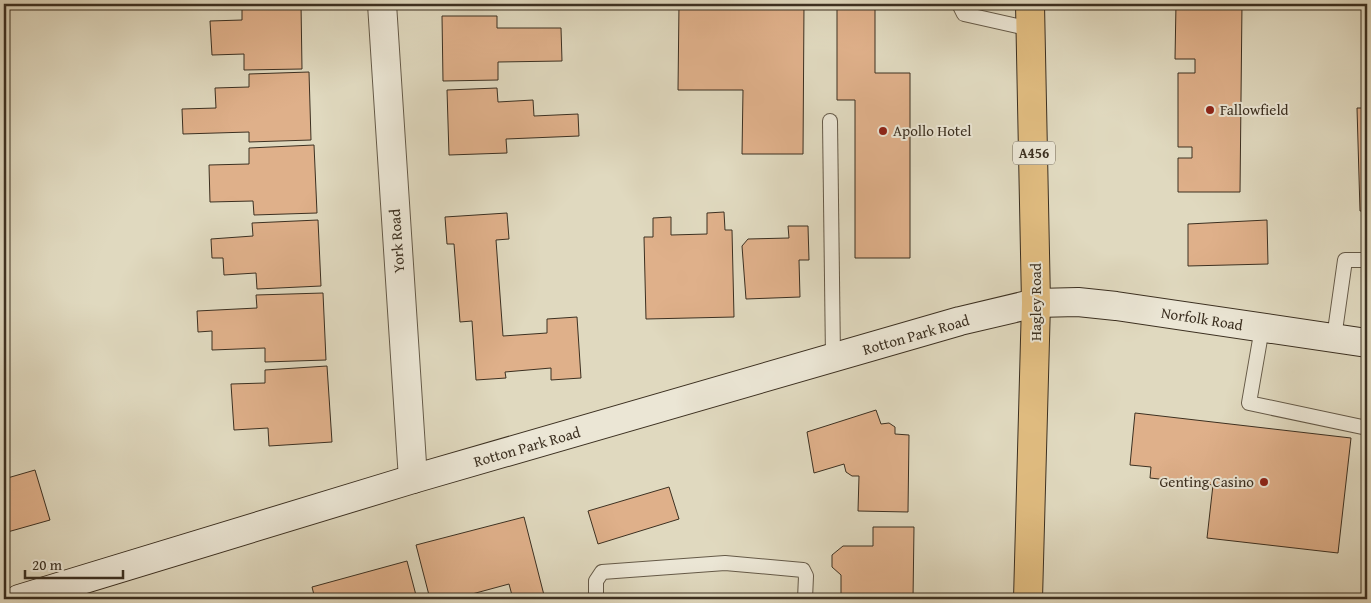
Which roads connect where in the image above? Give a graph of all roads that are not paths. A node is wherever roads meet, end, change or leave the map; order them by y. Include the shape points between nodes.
1 (382, 4) edge
2 (958, 4) edge
3 (1030, 16) edge
4 (830, 121) dead end
5 (1367, 260) edge
6 (1036, 303) junction
7 (1262, 328) junction
8 (1334, 338) junction
9 (1367, 343) edge
10 (833, 358) junction
11 (1367, 428) edge
12 (412, 479) junction
13 (19, 599) edge
14 (596, 599) edge
15 (805, 599) edge
16 (1028, 599) edge

1 - 12 main road, York Road
2 - 3 lane via 964,14
3 - 6 highway, Hagley Road / A456
4 - 10 lane
5 - 8 lane via 1345,260
6 - 7 main road, Norfolk Road via 1116,306
6 - 10 main road, Rotton Park Road via 960,321
6 - 16 highway, Hagley Road / A456
7 - 8 main road, Norfolk Road
7 - 11 lane via 1249,403
8 - 9 main road, Norfolk Road
10 - 12 main road, Rotton Park Road
12 - 13 main road, Rotton Park Road
14 - 15 lane via 596,581 602,572 726,564 803,570 806,576

